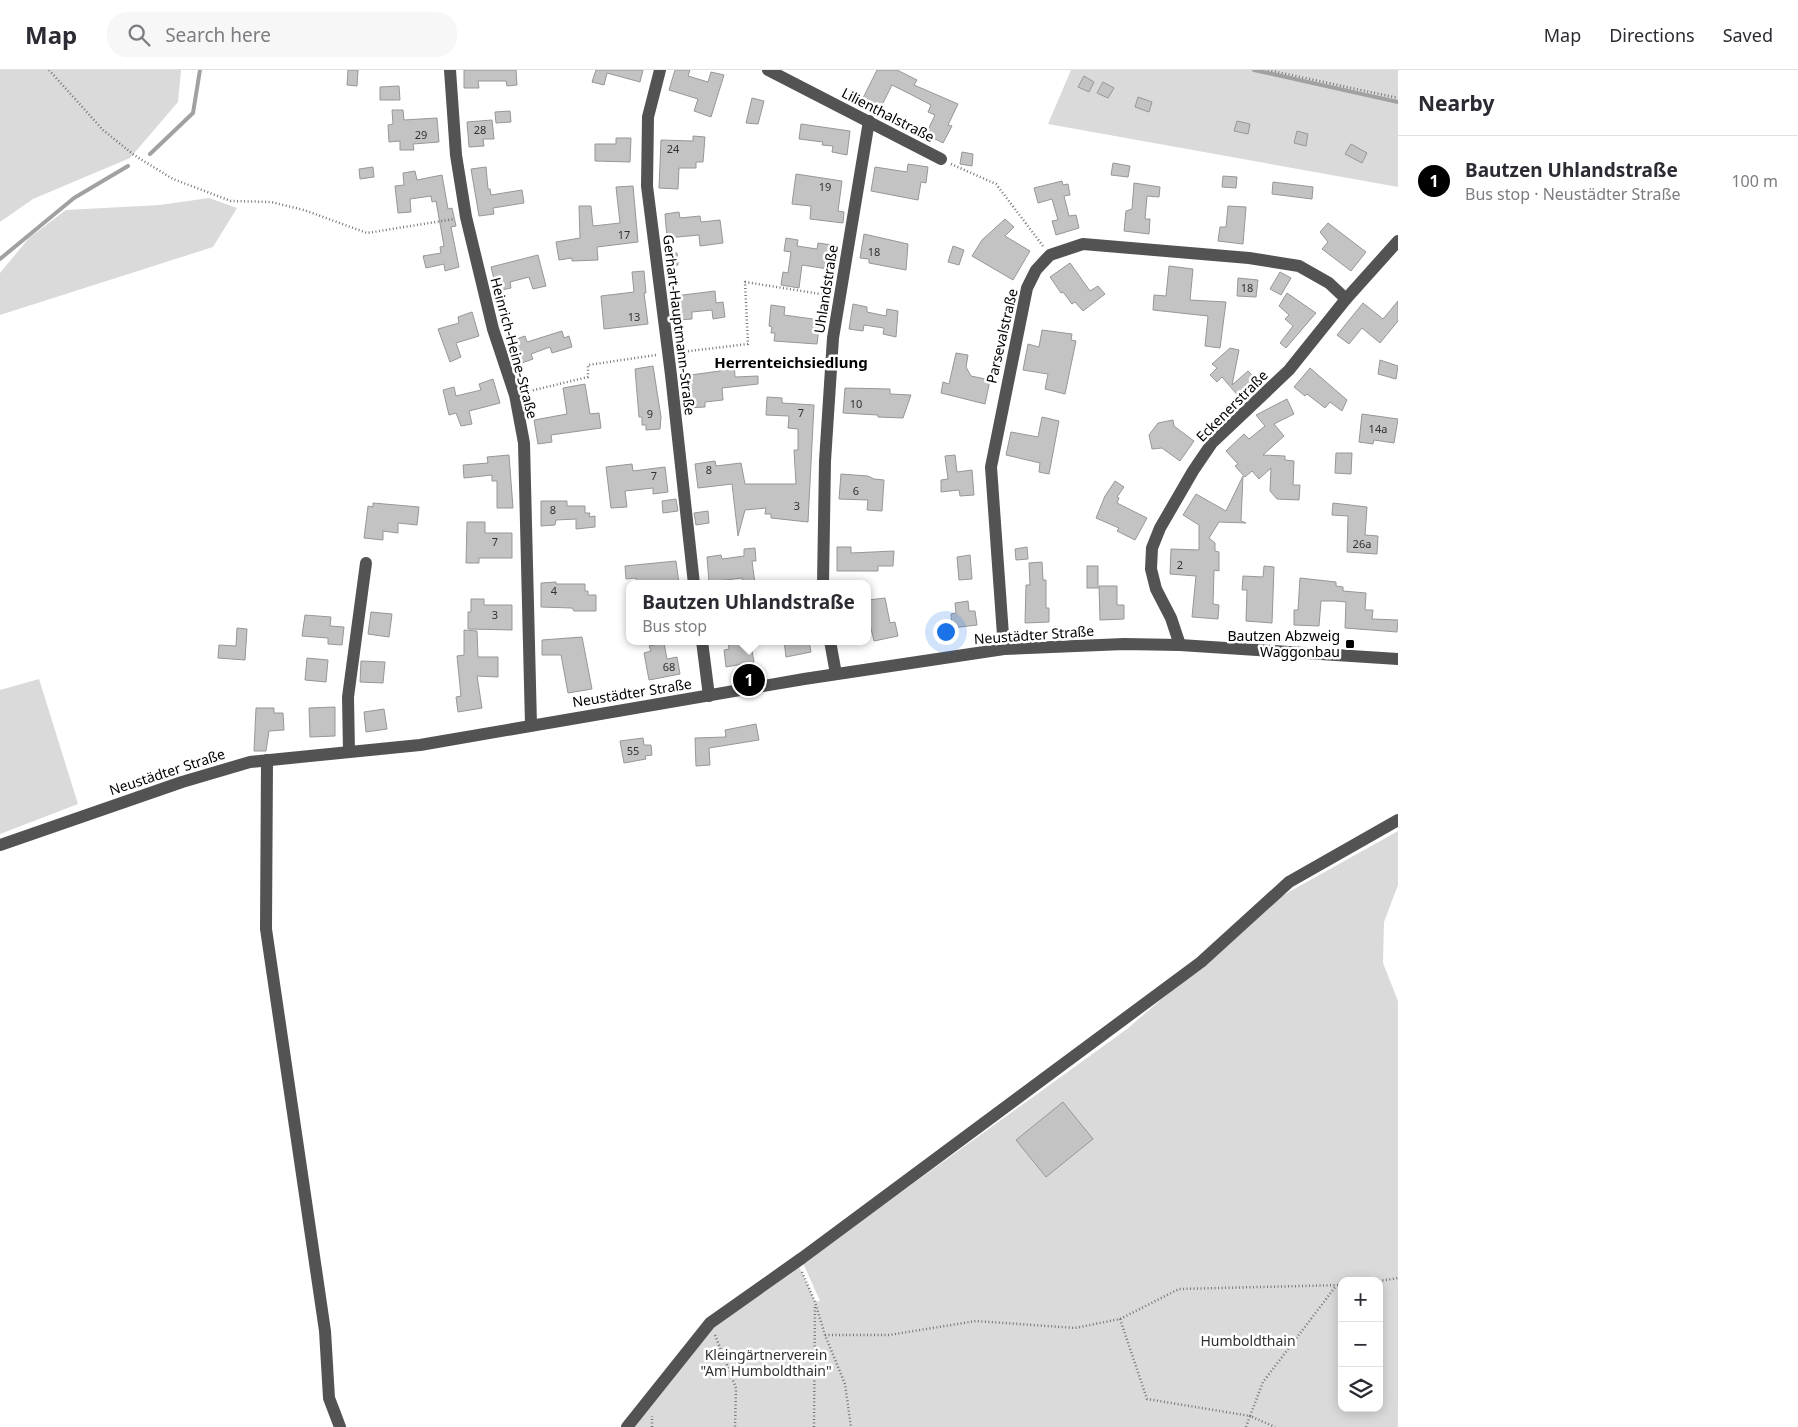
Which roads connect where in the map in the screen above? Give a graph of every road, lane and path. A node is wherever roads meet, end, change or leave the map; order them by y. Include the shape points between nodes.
1 (49, 70) edge
2 (450, 70) edge
3 (660, 70) edge
4 (768, 70) edge
5 (1268, 70) edge
6 (1398, 98) edge
7 (869, 121) junction
8 (941, 159) joint
9 (466, 217) junction
10 (1398, 242) edge
11 (1050, 255) junction
12 (840, 297) junction
13 (1346, 299) junction
14 (668, 354) junction
15 (515, 395) junction
16 (366, 562) dead end
17 (694, 580) edge
18 (823, 580) edge
19 (703, 645) edge
20 (831, 645) edge
21 (1180, 645) junction
22 (1004, 649) junction
23 (1398, 659) edge
24 (836, 674) junction
25 (709, 696) junction
26 (531, 725) junction
27 (349, 752) junction
28 (267, 760) junction
29 (1398, 820) edge
30 (0, 845) edge
31 (797, 1262) junction
32 (1398, 1278) edge
33 (1383, 1280) edge
34 (1336, 1286) joint
35 (815, 1302) junction
36 (1120, 1319) junction
37 (710, 1323) junction
38 (825, 1335) junction
39 (1250, 1416) junction
40 (340, 1427) edge
41 (627, 1427) edge
42 (735, 1427) edge
43 (814, 1427) edge
44 (851, 1427) edge
45 (1246, 1427) edge
46 (1275, 1427) edge

1 - 9 path via 103,130 134,155 173,179 231,201 271,202 304,210 367,233
2 - 9 street, Heinrich-Heine-Straße via 456,155
3 - 14 street, Gerhart-Hauptmann-Straße via 648,117 647,186
4 - 7 street, Lilienthalstraße
5 - 6 path
7 - 8 street, Lilienthalstraße
7 - 12 street, Uhlandstraße
8 - 11 path via 996,184
9 - 15 street, Heinrich-Heine-Straße via 493,329
10 - 13 street, Eckenerstraße
11 - 13 street via 1084,244 1249,258 1299,266 1329,283
11 - 22 street, Parsevalstraße via 1036,270 1027,288 991,466
12 - 14 path via 745,282 748,344
12 - 18 street, Uhlandstraße via 828,401
13 - 21 street, Eckenerstraße via 1289,370 1212,443 1160,528 1152,548 1151,569
14 - 15 path via 588,365 588,377
14 - 17 street, Gerhart-Hauptmann-Straße
15 - 26 street, Heinrich-Heine-Straße via 524,443
16 - 27 street via 348,697
19 - 25 street
20 - 24 street
21 - 22 street, Neustädter Straße
21 - 23 street, Neustädter Straße
22 - 24 street, Neustädter Straße
24 - 25 street, Neustädter Straße
25 - 26 street, Neustädter Straße
26 - 27 street, Neustädter Straße via 420,745
27 - 28 street, Neustädter Straße
28 - 30 street, Neustädter Straße via 182,782
28 - 40 street via 266,929 325,1331 329,1398
29 - 31 street via 1289,882 1201,962
31 - 35 path
31 - 37 street
32 - 33 path
34 - 36 path via 1179,1289
34 - 39 path via 1263,1382
35 - 38 path
35 - 43 path
36 - 38 path via 1075,1328 976,1321 889,1335
36 - 39 path via 1147,1398
37 - 41 street
37 - 42 path via 736,1388
38 - 44 path via 845,1384
39 - 45 path
39 - 46 path

